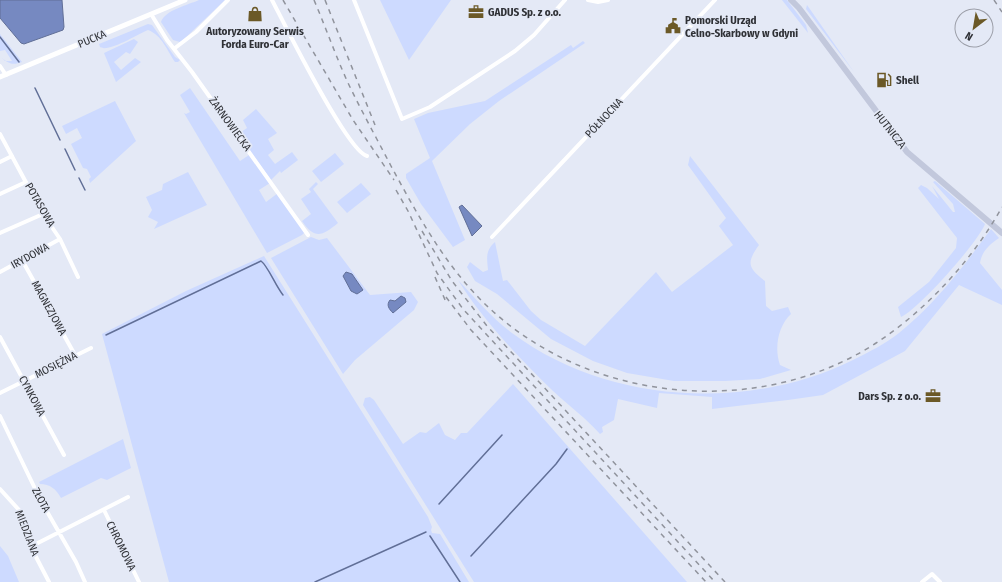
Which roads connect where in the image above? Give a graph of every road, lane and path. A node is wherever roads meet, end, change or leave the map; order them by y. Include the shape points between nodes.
1 (185, 0) edge
2 (228, 0) edge
3 (272, 0) edge
4 (354, 0) edge
5 (565, 0) edge
6 (588, 0) edge
7 (608, 0) edge
8 (716, 0) edge
9 (791, 0) edge
10 (797, 0) edge
11 (799, 8) junction
12 (151, 14) junction
13 (175, 48) junction
14 (0, 66) edge
15 (3, 76) edge
16 (0, 134) edge
17 (12, 156) junction
18 (367, 156) dead end
19 (0, 162) edge
20 (26, 182) junction
21 (0, 194) edge
22 (43, 214) junction
23 (1001, 229) edge
24 (0, 233) edge
25 (308, 235) dead end
26 (492, 237) dead end
27 (60, 239) junction
28 (22, 260) junction
29 (0, 272) edge
30 (78, 277) dead end
31 (0, 337) edge
32 (91, 348) dead end
33 (75, 355) junction
34 (24, 381) junction
35 (0, 393) edge
36 (0, 416) edge
37 (64, 455) dead end
38 (0, 489) edge
39 (128, 497) dead end
40 (104, 510) junction
41 (60, 533) junction
42 (32, 546) junction
43 (49, 582) edge
44 (84, 582) edge
45 (139, 582) edge
46 (922, 582) edge
47 (940, 582) edge

1 - 12 street, PUCKA
2 - 13 street via 196,32
3 - 18 street via 340,125 358,150
4 - 5 street via 402,119 430,107 515,51 534,35
6 - 7 street
8 - 26 street, PÓŁNOCNA
9 - 11 main road, HUTNICZA
10 - 11 main road, HUTNICZA
11 - 23 main road, HUTNICZA via 907,152
12 - 13 street, ŻARNOWIECKA
12 - 15 street, PUCKA
13 - 25 street, ŻARNOWIECKA
14 - 15 street
16 - 17 street, POTASOWA
17 - 19 street
17 - 20 street, POTASOWA
20 - 21 street
20 - 22 street, POTASOWA
22 - 24 street
22 - 27 street, POTASOWA
27 - 28 street, IRYDOWA
27 - 30 street, POTASOWA
28 - 29 street, IRYDOWA
28 - 33 street, MAGNEZJOWA
31 - 34 street, CYNKOWA
32 - 33 street, MOSIĘŻNA
33 - 34 street, MOSIĘŻNA
34 - 35 street, MOSIĘŻNA
34 - 37 street, CYNKOWA
36 - 41 street, ZŁOTA via 41,501
38 - 42 street, MIEDZIANA via 20,511
39 - 40 street, CHROMOWA
40 - 41 street, CHROMOWA
40 - 45 street, CHROMOWA
41 - 42 street, CHROMOWA
41 - 44 street, ZŁOTA
42 - 43 street, MIEDZIANA
46 - 47 street via 932,574

